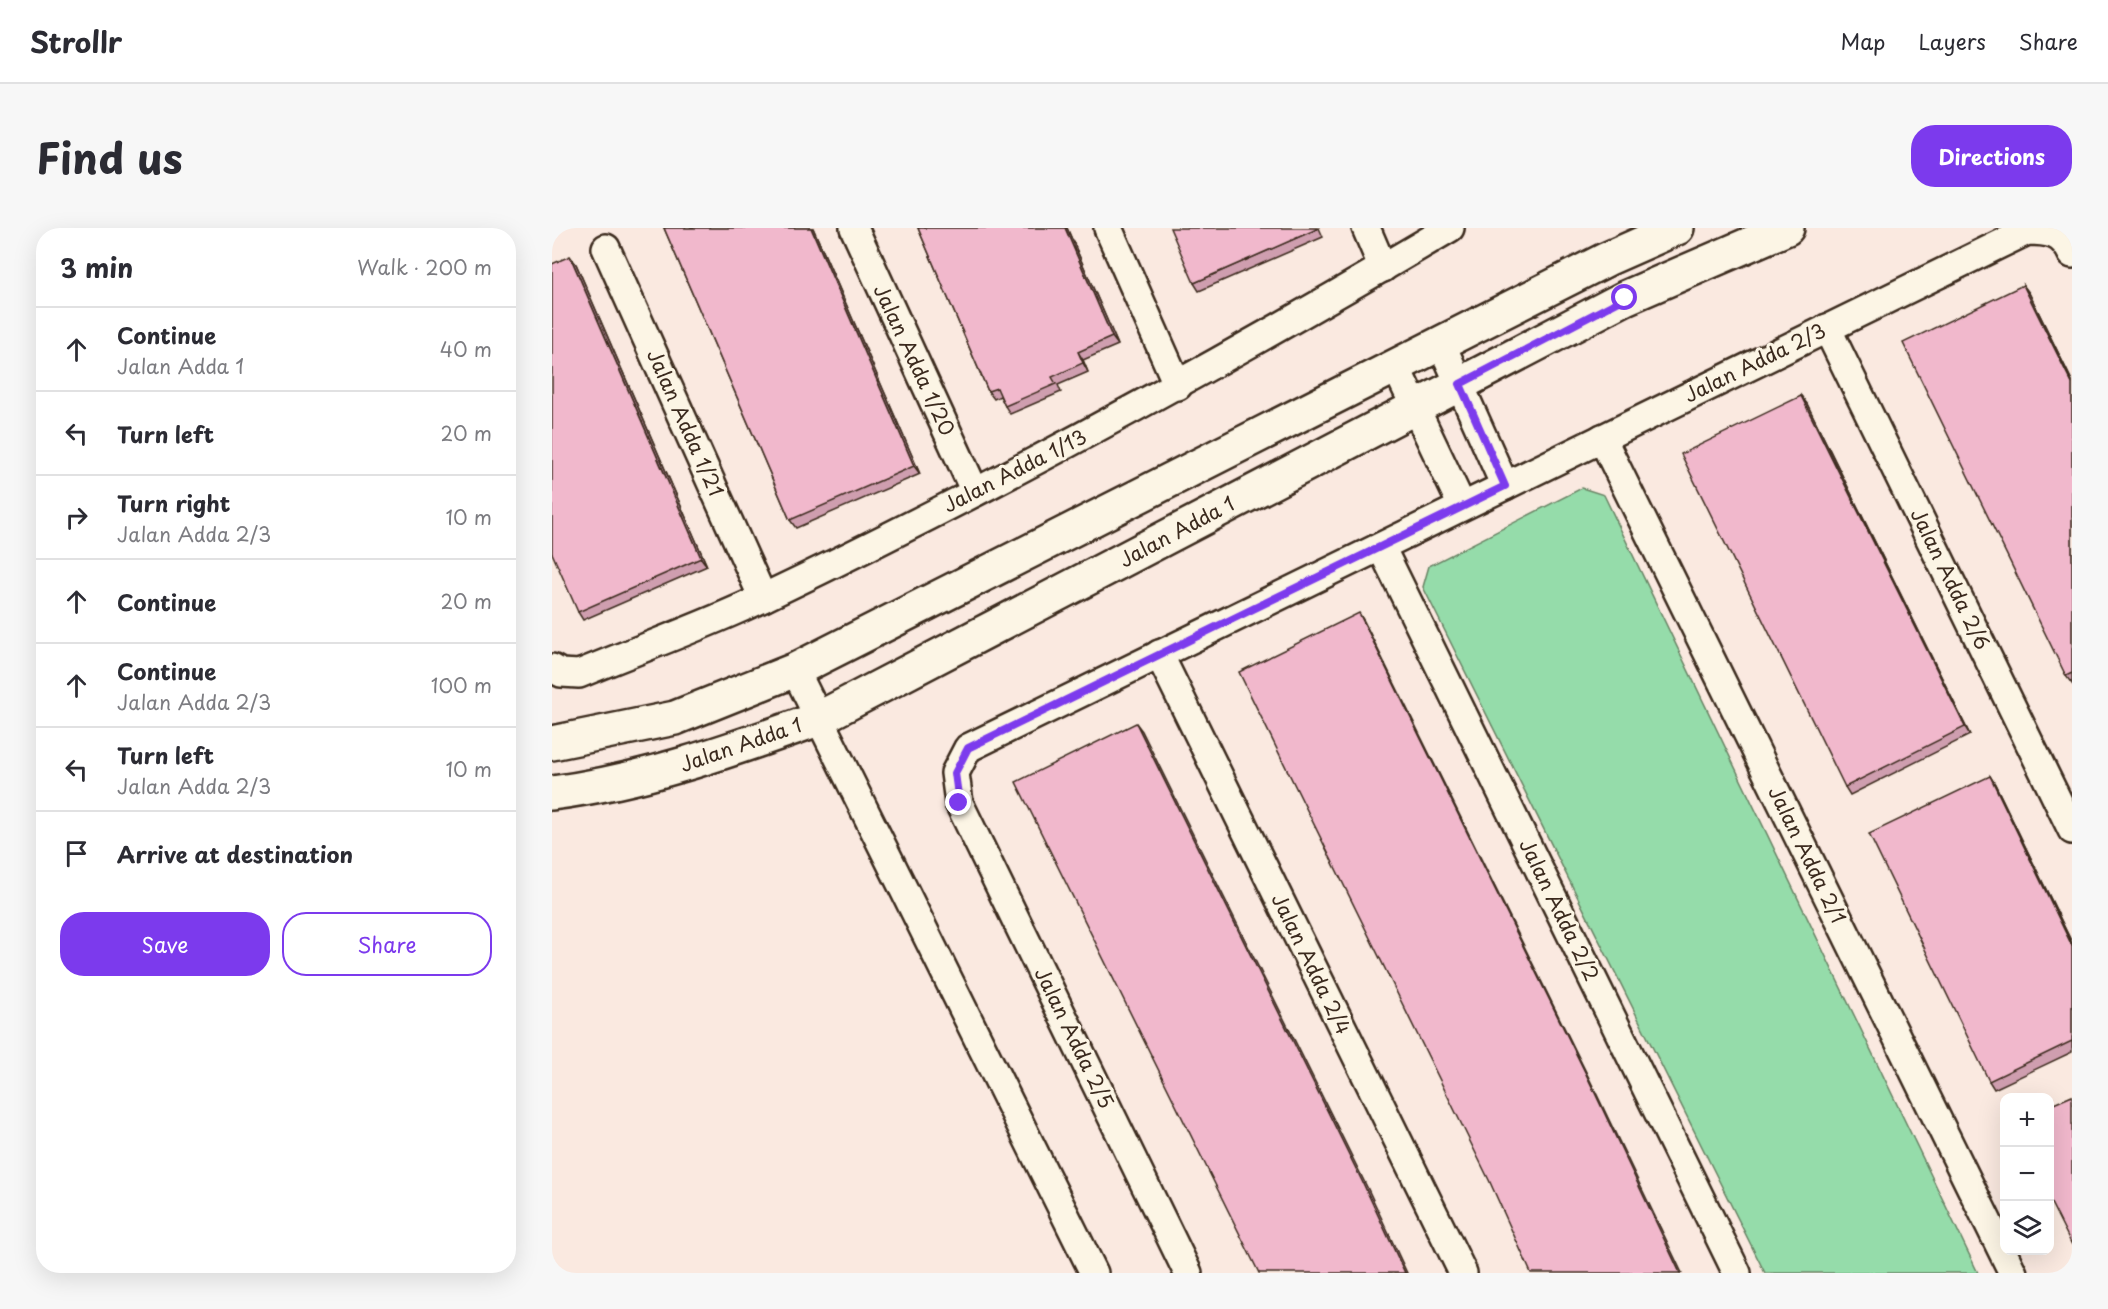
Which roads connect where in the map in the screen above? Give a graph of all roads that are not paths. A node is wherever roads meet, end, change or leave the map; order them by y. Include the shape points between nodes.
1 (854, 228) edge
2 (1108, 228) edge
3 (1366, 228) edge
4 (1450, 228) edge
5 (1677, 228) edge
6 (1787, 228) edge
7 (606, 248) dead end
8 (2072, 254) edge
9 (1383, 268) junction
10 (1827, 328) junction
11 (1442, 343) junction
12 (1396, 367) junction
13 (1460, 384) junction
14 (1178, 386) junction
15 (1415, 407) junction
16 (1602, 438) junction
17 (1505, 486) junction
18 (975, 492) junction
19 (1462, 506) junction
20 (1381, 547) junction
21 (763, 598) junction
22 (1159, 654) junction
23 (795, 670) junction
24 (556, 671) edge
25 (818, 719) junction
26 (552, 743) edge
27 (552, 793) edge
28 (2072, 830) edge
29 (1094, 1273) edge
30 (1188, 1273) edge
31 (1463, 1273) edge
32 (1737, 1273) edge
33 (2013, 1273) edge

1 - 18 street, Jalan Adda 1/20
2 - 14 street
3 - 9 street
4 - 9 street, Jalan Adda 1/13
5 - 11 street
6 - 13 street, Jalan Adda 1 via 1625,298
7 - 21 street, Jalan Adda 1/21
8 - 10 street, Jalan Adda 2/3 via 2067,243 2051,231 2028,231
9 - 14 street, Jalan Adda 1/13
10 - 16 street, Jalan Adda 2/3
10 - 28 street, Jalan Adda 2/6
11 - 12 street
11 - 13 street
12 - 15 street
12 - 23 street
13 - 15 street, Jalan Adda 1
13 - 17 street
14 - 18 street, Jalan Adda 1/13
15 - 19 street
15 - 25 street, Jalan Adda 1
16 - 17 street, Jalan Adda 2/3
16 - 33 street, Jalan Adda 2/1
17 - 19 street, Jalan Adda 2/3
18 - 21 street, Jalan Adda 1/13
19 - 20 street, Jalan Adda 2/3
20 - 22 street
20 - 32 street, Jalan Adda 2/2
21 - 24 street, Jalan Adda 1/13 via 579,674
22 - 30 street, Jalan Adda 2/5 via 968,748 955,773 959,803
22 - 31 street, Jalan Adda 2/4
23 - 25 street
23 - 26 street via 675,718
25 - 27 street, Jalan Adda 1 via 692,764 592,788
25 - 29 street

